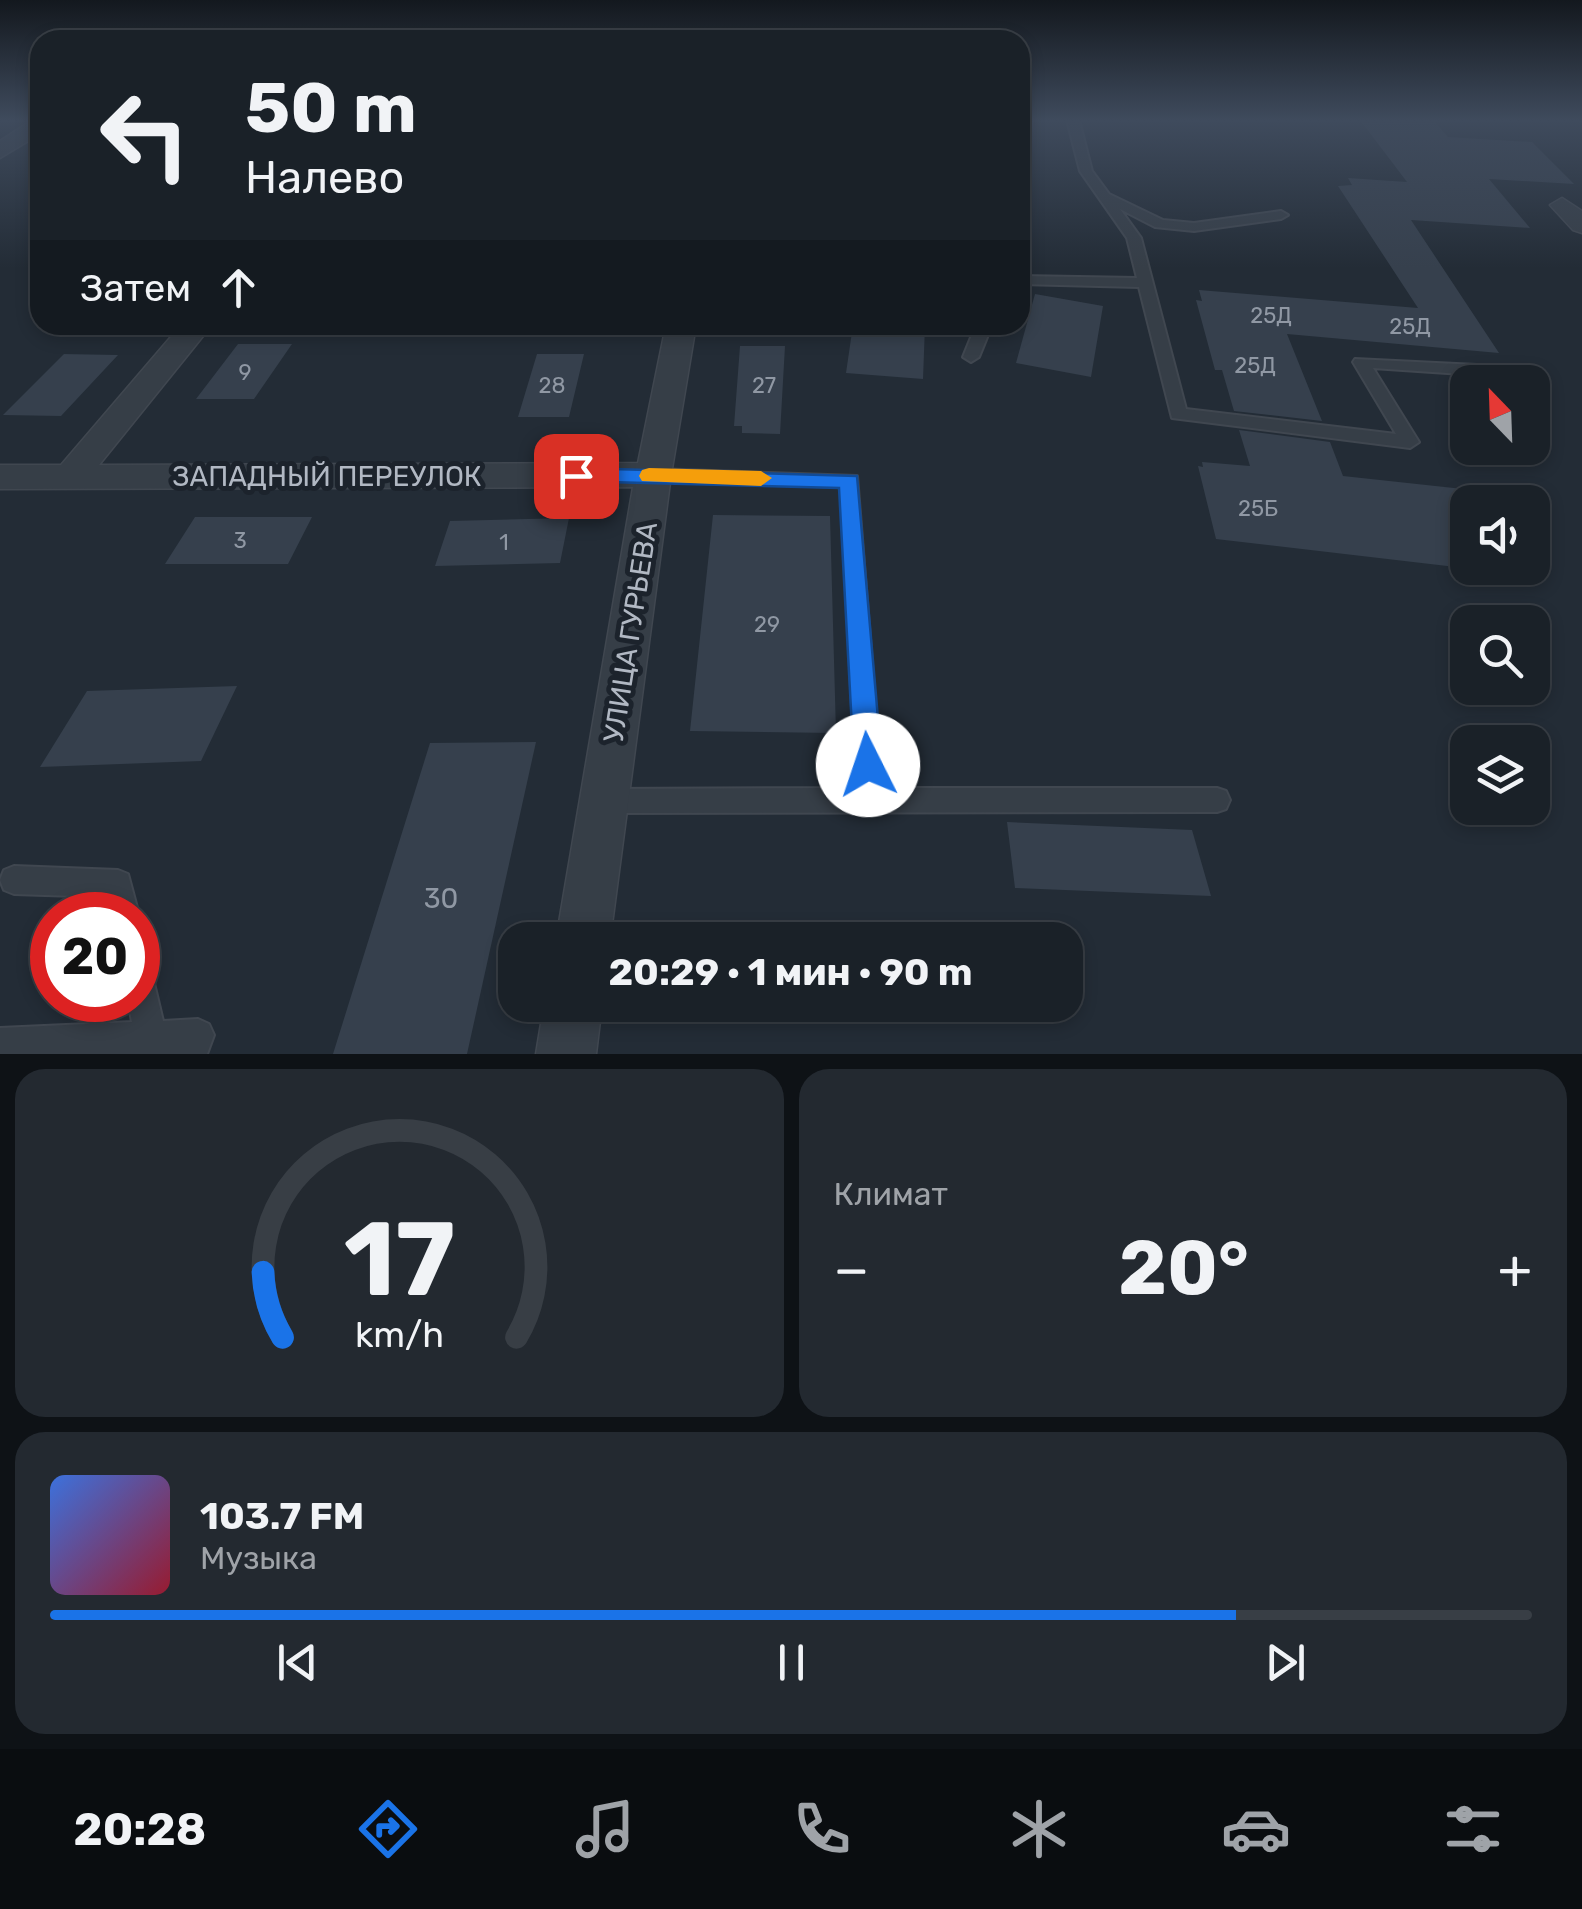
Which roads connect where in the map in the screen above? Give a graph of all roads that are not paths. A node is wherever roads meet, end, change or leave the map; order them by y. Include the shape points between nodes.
1 (1086, 169) edge
2 (1107, 197) junction
3 (1562, 205) dead end
4 (1282, 215) dead end
5 (1582, 225) edge
6 (1030, 280) edge
7 (1147, 283) junction
8 (189, 335) edge
9 (679, 335) edge
10 (980, 335) edge
11 (971, 357) dead end
12 (1450, 368) edge
13 (653, 476) junction
14 (0, 477) edge
15 (70, 477) junction
16 (870, 800) junction
17 (1217, 800) dead end
18 (604, 801) junction
19 (14, 880) dead end
20 (120, 892) edge
21 (586, 922) edge
22 (149, 1022) edge
23 (571, 1022) edge
24 (152, 1038) junction
25 (0, 1044) edge
26 (191, 1054) edge
27 (566, 1054) edge

1 - 2 lane
2 - 4 lane via 1160,224 1194,227
2 - 7 lane via 1134,238
3 - 5 street
6 - 7 lane
7 - 12 lane via 1178,414 1410,442 1361,362
8 - 15 street
9 - 13 street, УЛИЦА ГУРЬЕВА
10 - 11 lane
13 - 15 street, ЗАПАДНЫЙ ПЕРЕУЛОК
13 - 16 lane via 850,481
13 - 18 street, УЛИЦА ГУРЬЕВА
14 - 15 street, ЗАПАДНЫЙ ПЕРЕУЛОК
16 - 17 lane
16 - 18 lane
18 - 21 street, УЛИЦА ГУРЬЕВА
19 - 20 lane via 118,884
22 - 24 lane
23 - 27 street
24 - 25 lane
24 - 26 lane via 198,1035

